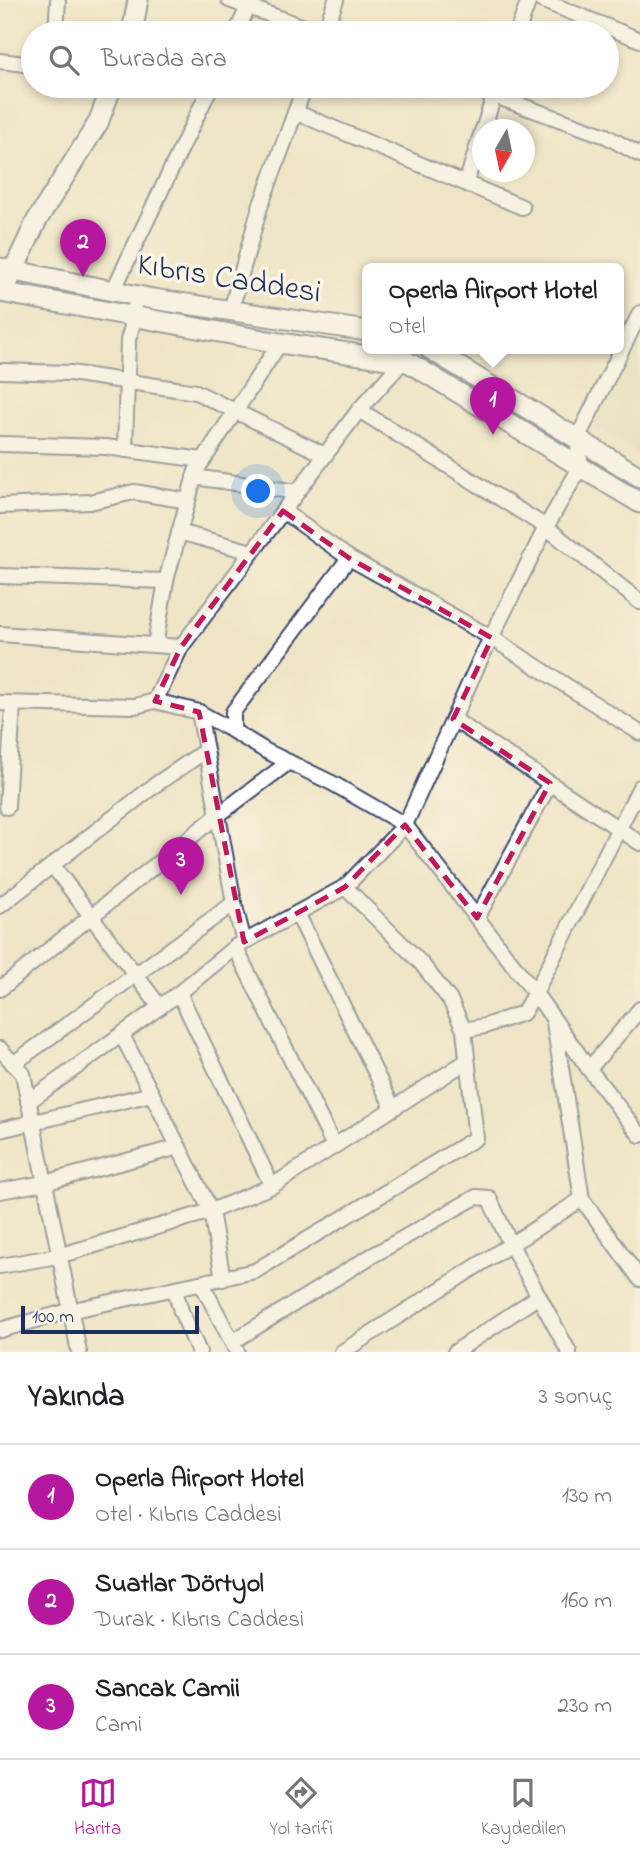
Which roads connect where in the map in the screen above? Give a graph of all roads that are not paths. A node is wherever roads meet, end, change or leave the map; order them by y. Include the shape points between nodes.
1 (58, 0) edge
2 (138, 0) edge
3 (229, 0) edge
4 (336, 0) edge
5 (529, 0) edge
6 (541, 0) edge
7 (248, 7) junction
8 (57, 21) edge
9 (134, 21) edge
10 (242, 21) edge
11 (288, 21) edge
12 (328, 21) edge
13 (521, 21) edge
14 (593, 21) edge
15 (619, 32) edge
16 (640, 40) edge
17 (0, 61) edge
18 (21, 64) edge
19 (107, 98) edge
20 (206, 98) edge
21 (300, 98) edge
22 (493, 98) edge
23 (512, 98) edge
24 (295, 112) junction
25 (486, 119) edge
26 (640, 155) edge
27 (472, 165) edge
28 (466, 184) junction
29 (522, 207) dead end
30 (7, 269) edge
31 (0, 291) edge
32 (122, 293) junction
33 (231, 310) junction
34 (640, 313) edge
35 (135, 316) junction
36 (362, 330) edge
37 (279, 343) junction
38 (624, 345) edge
39 (438, 354) edge
40 (620, 354) edge
41 (402, 361) junction
42 (0, 371) edge
43 (127, 382) junction
44 (235, 410) junction
45 (359, 410) junction
46 (577, 439) junction
47 (0, 444) edge
48 (125, 450) junction
49 (325, 455) junction
50 (203, 460) junction
51 (581, 466) junction
52 (194, 477) junction
53 (640, 477) edge
54 (297, 492) junction
55 (188, 501) junction
56 (640, 503) edge
57 (0, 506) edge
58 (283, 511) junction
59 (546, 527) junction
60 (179, 532) junction
61 (252, 552) junction
62 (349, 558) junction
63 (0, 576) edge
64 (166, 582) junction
65 (640, 602) edge
66 (0, 634) edge
67 (492, 638) junction
68 (155, 645) junction
69 (181, 647) junction
70 (155, 701) junction
71 (7, 704) edge
72 (199, 712) junction
73 (453, 719) junction
74 (233, 732) junction
75 (640, 733) edge
76 (205, 751) junction
77 (289, 762) junction
78 (4, 783) edge
79 (550, 783) junction
80 (640, 787) edge
81 (7, 807) dead end
82 (217, 816) junction
83 (405, 825) junction
84 (618, 829) junction
85 (640, 843) edge
86 (52, 866) junction
87 (345, 887) junction
88 (234, 903) junction
89 (0, 906) edge
90 (297, 913) junction
91 (90, 918) junction
92 (477, 918) junction
93 (240, 944) junction
94 (135, 975) junction
95 (0, 989) edge
96 (179, 993) junction
97 (535, 993) junction
98 (160, 1007) junction
99 (553, 1018) junction
100 (637, 1019) edge
101 (464, 1031) junction
102 (122, 1035) junction
103 (0, 1049) edge
104 (467, 1061) junction
105 (13, 1064) junction
106 (589, 1069) junction
107 (152, 1094) junction
108 (28, 1102) junction
109 (393, 1108) junction
110 (32, 1123) junction
111 (0, 1130) edge
112 (640, 1135) edge
113 (334, 1146) junction
114 (179, 1147) junction
115 (44, 1183) junction
116 (272, 1186) junction
117 (0, 1191) edge
118 (582, 1199) junction
119 (211, 1211) junction
120 (510, 1243) junction
121 (58, 1256) junction
122 (0, 1266) edge
123 (223, 1279) junction
124 (640, 1279) edge
125 (202, 1284) junction
126 (175, 1290) junction
127 (539, 1296) junction
128 (69, 1311) junction
129 (0, 1330) edge
130 (235, 1347) edge
131 (79, 1352) edge
132 (200, 1352) edge
133 (342, 1352) edge
134 (455, 1352) edge
135 (569, 1352) edge

1 - 8 street
2 - 9 main road
3 - 7 street
4 - 12 street
5 - 13 street
6 - 14 street
7 - 10 street
7 - 11 street
15 - 16 street
17 - 18 street
19 - 30 main road via 98,123
20 - 32 street
21 - 24 street
22 - 25 street
23 - 26 street
24 - 28 street
24 - 33 street via 260,207
27 - 28 street
28 - 29 street
30 - 31 main road
30 - 32 main road, Kıbrıs Caddesi
31 - 35 main road
32 - 33 main road, Kıbrıs Caddesi
32 - 35 street
33 - 36 main road, Kıbrıs Caddesi
34 - 38 street
35 - 37 main road
35 - 43 street via 128,340
37 - 41 main road
37 - 44 street
39 - 46 main road
40 - 46 street
41 - 45 street
41 - 51 main road via 420,367
42 - 43 street via 70,373
43 - 44 street via 196,392
43 - 48 street
44 - 49 street
44 - 50 street
45 - 49 street
45 - 59 street
46 - 51 street
46 - 53 main road
47 - 48 street
48 - 50 street
49 - 54 street
50 - 52 street
51 - 56 main road
51 - 59 street
52 - 54 street
52 - 55 street
54 - 58 street
55 - 57 street via 134,492 90,502
55 - 60 street
58 - 61 street
58 - 62 street
59 - 65 street
59 - 67 street
60 - 61 street
60 - 64 street
61 - 69 street
62 - 67 street
62 - 74 street via 233,712
63 - 64 street
64 - 68 street
66 - 68 street
67 - 73 street
67 - 75 street
68 - 69 street
69 - 70 street
70 - 71 street via 135,706
70 - 72 street
71 - 78 street
72 - 74 street
72 - 76 street
73 - 79 street
73 - 83 street
74 - 77 street
76 - 82 street
76 - 86 street
77 - 82 street
77 - 83 street
78 - 81 street
79 - 84 street
79 - 92 street
80 - 84 street
82 - 88 street
82 - 91 street
83 - 87 street
83 - 92 street
84 - 85 street
84 - 97 street
86 - 89 street
86 - 91 street
87 - 90 street
87 - 101 street via 421,963 450,1000
88 - 93 street
88 - 94 street
90 - 93 street
90 - 109 street
91 - 94 street
91 - 95 street
92 - 97 street
93 - 96 street
93 - 113 street
94 - 98 street
94 - 105 street
96 - 98 street
96 - 116 street
97 - 99 street
97 - 101 street via 523,1013
98 - 102 street
99 - 106 street
99 - 118 street
100 - 106 street
101 - 104 street
102 - 107 street
102 - 108 street
103 - 105 street
104 - 109 street
104 - 123 street via 476,1138 255,1271
105 - 108 street via 23,1074
106 - 112 street
107 - 110 street
107 - 114 street
108 - 110 street
109 - 113 street
110 - 111 street
110 - 115 street
113 - 116 street
114 - 115 street
114 - 119 street
115 - 117 street
115 - 121 street
116 - 119 street
118 - 120 street
118 - 124 street
119 - 121 street
119 - 123 street
120 - 127 street
120 - 130 street via 489,1198 477,1198 368,1258
120 - 133 street
121 - 122 street
121 - 128 street
123 - 125 street
125 - 126 street
125 - 130 street
126 - 128 street
126 - 132 street
127 - 134 street
127 - 135 street
128 - 129 street
128 - 131 street

